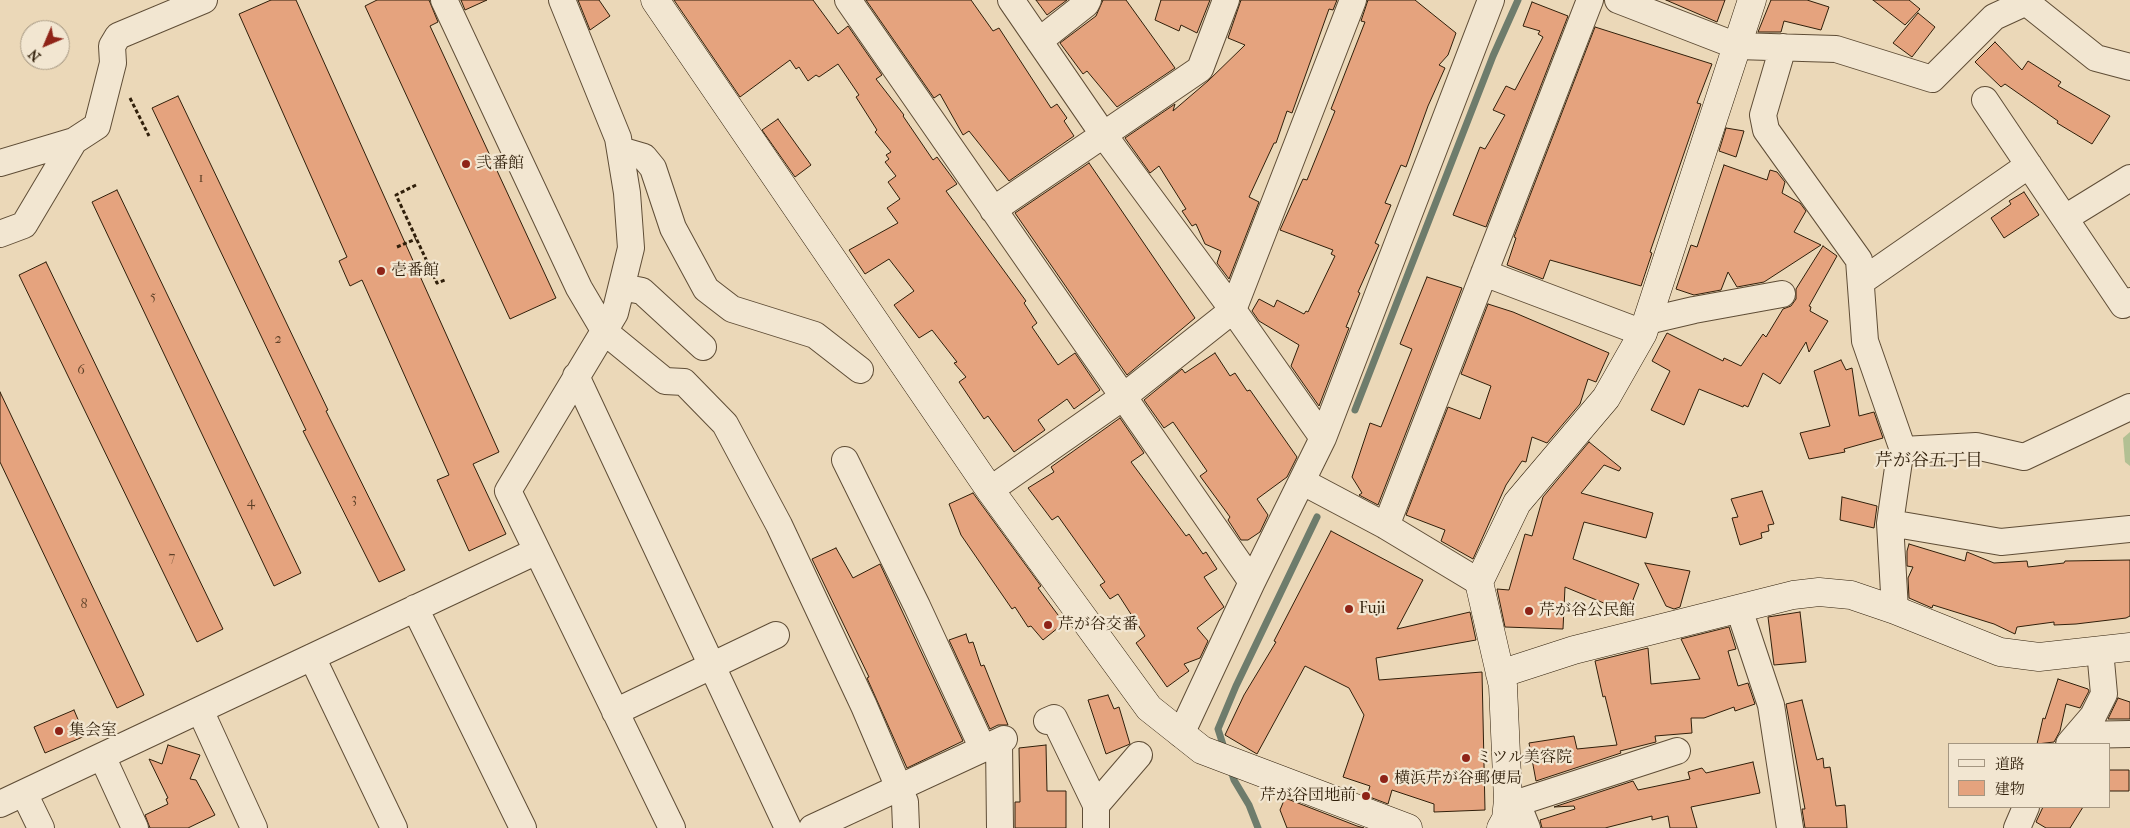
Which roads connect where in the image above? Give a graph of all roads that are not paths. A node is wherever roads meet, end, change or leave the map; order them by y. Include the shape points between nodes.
1 (204, 0) edge
2 (444, 0) edge
3 (562, 0) edge
4 (655, 0) edge
5 (848, 0) edge
6 (1010, 0) edge
7 (1088, 0) edge
8 (1226, 0) edge
9 (1353, 0) edge
10 (1491, 0) edge
11 (1590, 0) edge
12 (1618, 0) edge
13 (1752, 0) edge
14 (2013, 4) edge
15 (1039, 41) junction
16 (1737, 46) junction
17 (1783, 46) junction
18 (2130, 67) edge
19 (1985, 100) dead end
20 (1103, 134) junction
21 (74, 141) junction
22 (620, 150) junction
23 (0, 163) edge
24 (2029, 165) junction
25 (2130, 178) edge
26 (993, 210) junction
27 (2065, 218) junction
28 (0, 234) edge
29 (1484, 273) junction
30 (1862, 281) junction
31 (622, 288) junction
32 (1782, 294) dead end
33 (2130, 301) edge
34 (1233, 310) junction
35 (1645, 327) junction
36 (605, 332) junction
37 (703, 347) dead end
38 (860, 370) dead end
39 (576, 376) junction
40 (1123, 397) junction
41 (2130, 407) edge
42 (1322, 438) junction
43 (1903, 450) junction
44 (845, 460) dead end
45 (1303, 482) junction
46 (990, 490) junction
47 (1890, 523) junction
48 (1386, 526) junction
49 (2130, 529) edge
50 (537, 551) junction
51 (1252, 582) junction
52 (1479, 582) junction
53 (415, 608) junction
54 (1739, 609) junction
55 (1896, 610) junction
56 (776, 635) dead end
57 (2130, 647) edge
58 (2100, 650) junction
59 (312, 657) junction
60 (712, 666) junction
61 (1500, 674) junction
62 (200, 710) junction
63 (616, 712) junction
64 (1047, 721) dead end
65 (2130, 734) edge
66 (2073, 740) edge
67 (1192, 742) junction
68 (996, 743) junction
69 (1677, 751) dead end
70 (1139, 755) dead end
71 (102, 756) junction
72 (900, 787) junction
73 (24, 793) junction
74 (1513, 802) junction
75 (0, 804) edge
76 (2026, 808) edge
77 (1096, 816) edge
78 (41, 828) edge
79 (135, 828) edge
80 (254, 828) edge
81 (394, 828) edge
82 (522, 828) edge
83 (672, 828) edge
84 (788, 828) edge
85 (812, 828) edge
86 (906, 828) edge
87 (1000, 828) edge
88 (1408, 828) edge
89 (1501, 828) edge
90 (1527, 828) edge
91 (1790, 828) edge
92 (2018, 828) edge

1 - 21 street via 118,36 112,46 114,63 97,126
2 - 36 street via 579,288
3 - 22 street via 612,122
4 - 46 street
5 - 26 street
6 - 15 street
7 - 15 street
8 - 20 street via 1200,69
9 - 34 street
10 - 42 street
11 - 29 street
12 - 16 street
13 - 16 street
14 - 17 street via 1994,17 1932,79 1836,49
14 - 18 street via 2096,58
15 - 20 street
16 - 17 street
16 - 35 street
17 - 30 street via 1763,115 1766,130 1859,260
19 - 24 street
20 - 26 street
20 - 34 street
21 - 23 street
21 - 28 street via 24,225
22 - 31 street via 631,248
22 - 38 street via 644,157 653,168 673,228 706,289 732,309 815,335
24 - 27 street
24 - 30 street
25 - 27 street
26 - 40 street
27 - 33 street via 2123,305
29 - 35 street
29 - 48 street
30 - 43 street via 1865,341
31 - 36 street
31 - 37 street via 642,292
32 - 35 street via 1694,310
34 - 40 street
34 - 42 street
35 - 52 street via 1606,398 1517,503
36 - 39 street
36 - 72 street via 665,381 684,382 725,424 779,525
39 - 50 street via 508,491
39 - 60 street
40 - 46 street
40 - 51 street
41 - 43 street via 2024,457 1976,446
42 - 45 street
43 - 47 street
44 - 68 street via 917,606
45 - 48 street
45 - 51 street
46 - 67 street via 1149,708
47 - 49 street via 2001,542
47 - 55 street
48 - 52 street
50 - 53 street
50 - 63 street
51 - 67 street
52 - 61 street
53 - 59 street
53 - 82 street
54 - 55 street via 1819,592 1851,595
54 - 61 street via 1574,650
54 - 91 street via 1771,705
55 - 58 street via 2000,652 2039,657
56 - 60 street
57 - 58 street
58 - 66 street via 2104,694 2093,716
59 - 62 street
59 - 81 street
60 - 63 street
60 - 84 street
61 - 74 street
62 - 71 street
62 - 80 street
63 - 83 street
64 - 77 street via 1054,718
65 - 66 street
67 - 88 street
68 - 72 street
68 - 87 street
69 - 74 street
70 - 77 street
71 - 73 street
71 - 79 street
72 - 85 street
72 - 86 street via 905,802
73 - 75 street
73 - 78 street
74 - 89 street
74 - 90 street
76 - 92 street

